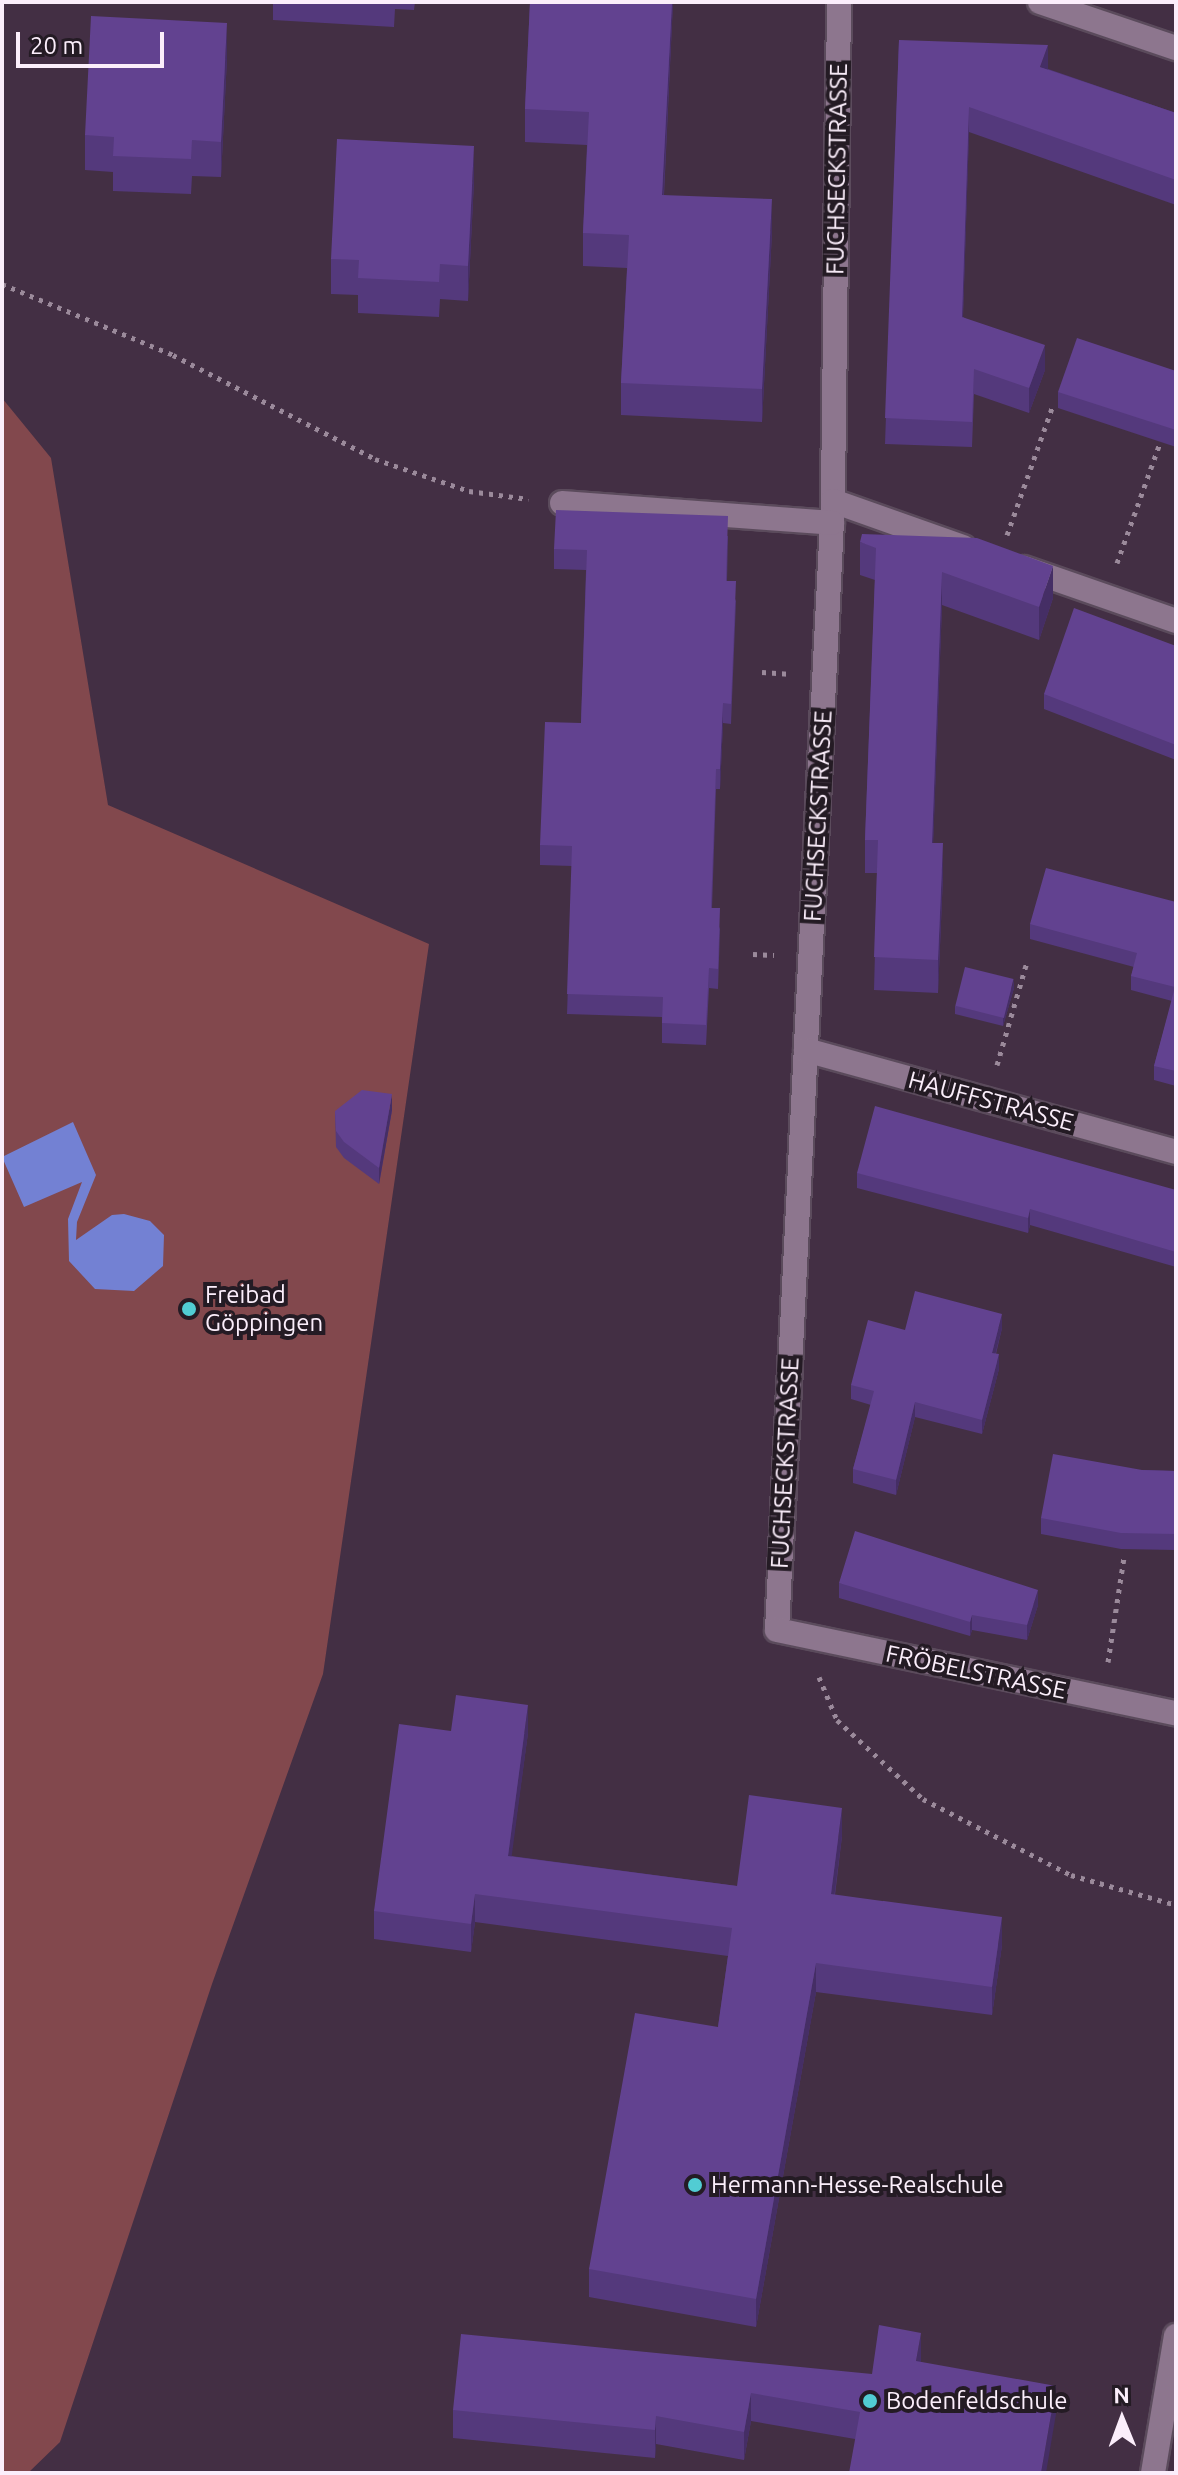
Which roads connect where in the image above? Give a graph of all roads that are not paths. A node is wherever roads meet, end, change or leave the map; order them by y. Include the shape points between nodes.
1 (839, 2) edge
2 (1040, 2) edge
3 (1176, 48) edge
4 (562, 503) road end
5 (833, 512) junction
6 (1176, 621) edge
7 (806, 1050) junction
8 (1176, 1152) edge
9 (789, 1632) joint
10 (1176, 1713) edge
11 (1176, 2336) edge
12 (1171, 2402) edge
13 (1153, 2473) edge

1 - 5 street, FUCHSECKSTRASSE
2 - 3 street
4 - 5 street
5 - 6 street via 991,556
5 - 7 street, FUCHSECKSTRASSE
7 - 8 street, HAUFFSTRASSE
7 - 9 street, FUCHSECKSTRASSE
9 - 10 street, FRÖBELSTRASSE
11 - 12 street
12 - 13 street

